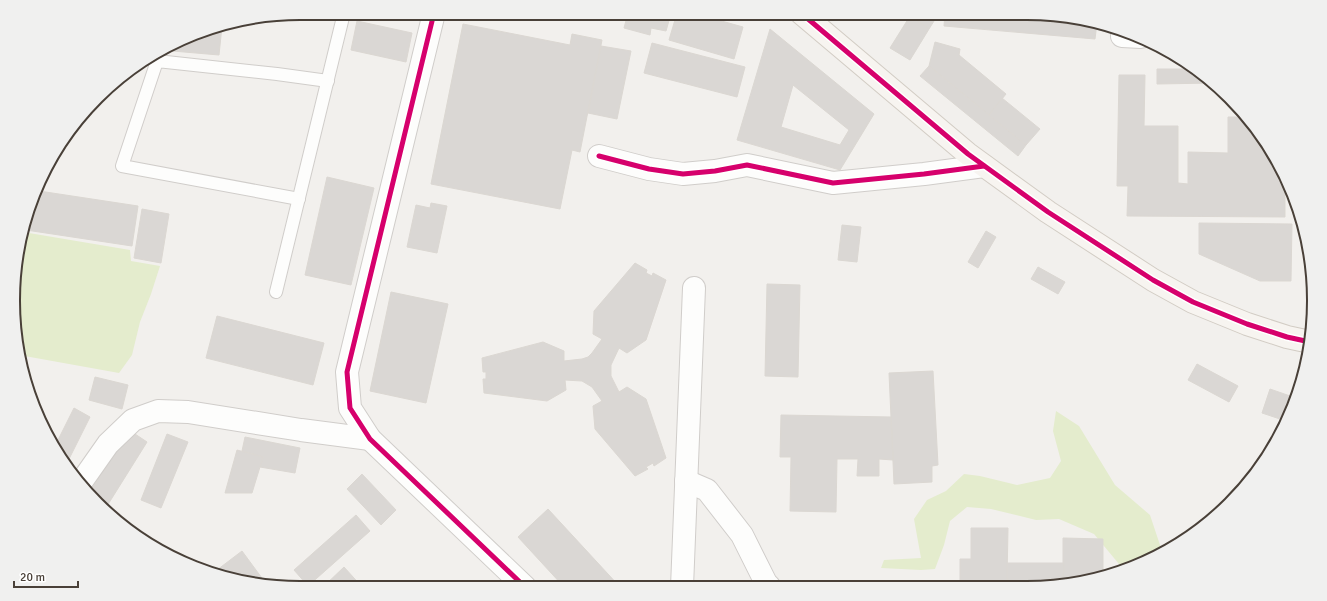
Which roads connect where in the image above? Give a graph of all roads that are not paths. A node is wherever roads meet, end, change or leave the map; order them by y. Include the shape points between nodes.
1 (342, 20) edge
2 (432, 20) edge
3 (810, 20) edge
4 (328, 81) junction
5 (599, 156) dead end
6 (984, 166) junction
7 (299, 199) junction
8 (694, 288) dead end
9 (276, 292) dead end
10 (1304, 341) edge
11 (370, 439) junction
12 (84, 478) edge
13 (686, 481) junction
14 (519, 581) edge
15 (682, 581) edge
16 (765, 581) edge

1 - 4 lane
2 - 11 street via 347,372 350,408
3 - 6 street
4 - 7 lane
4 - 7 lane via 157,61 122,166
5 - 6 street via 649,169 683,174 747,165 833,183
6 - 10 street via 1048,212 1153,280 1193,302 1247,324
7 - 9 lane
8 - 13 street
11 - 12 street via 188,412 158,411 134,420 108,444
11 - 14 street
13 - 15 street
13 - 16 street via 707,490 742,535

